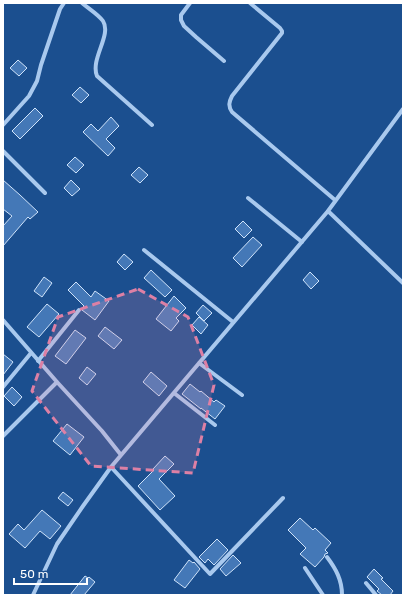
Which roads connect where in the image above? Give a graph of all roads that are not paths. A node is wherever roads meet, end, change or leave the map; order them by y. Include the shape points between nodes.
1 (64, 3) edge
2 (82, 3) edge
3 (190, 3) edge
4 (250, 3) edge
5 (224, 61) dead end
6 (403, 109) edge
7 (3, 125) edge
8 (152, 126) dead end
9 (3, 151) edge
10 (44, 193) dead end
11 (248, 198) dead end
12 (336, 200) junction
13 (328, 211) junction
14 (302, 242) junction
15 (144, 250) dead end
16 (403, 283) edge
17 (79, 310) dead end
18 (3, 320) edge
19 (234, 322) junction
20 (31, 353) junction
21 (38, 361) junction
22 (199, 363) junction
23 (57, 382) junction
24 (3, 387) edge
25 (174, 393) junction
26 (242, 395) dead end
27 (216, 425) dead end
28 (3, 436) edge
29 (121, 455) junction
30 (111, 467) junction
31 (282, 498) dead end
32 (327, 557) dead end
33 (305, 568) dead end
34 (366, 583) dead end
35 (33, 595) edge
36 (323, 595) edge
37 (342, 595) edge
38 (376, 595) edge

1 - 7 street via 37,81 28,96
2 - 8 street via 104,22 95,67 98,76
3 - 5 street via 181,15 184,26
4 - 12 street via 280,28 282,33 232,96 229,108
6 - 12 street
9 - 10 street
11 - 14 street
12 - 13 street
13 - 14 street
13 - 16 street
14 - 19 street
15 - 19 street
17 - 21 street
18 - 20 street
19 - 22 street
20 - 21 street
20 - 24 street
21 - 23 street
22 - 25 street
22 - 26 street
23 - 28 street
23 - 29 street
25 - 27 street
25 - 29 street
29 - 30 street
30 - 31 street via 210,574
30 - 35 street via 57,544
32 - 37 street via 340,578
33 - 36 street
34 - 38 street

